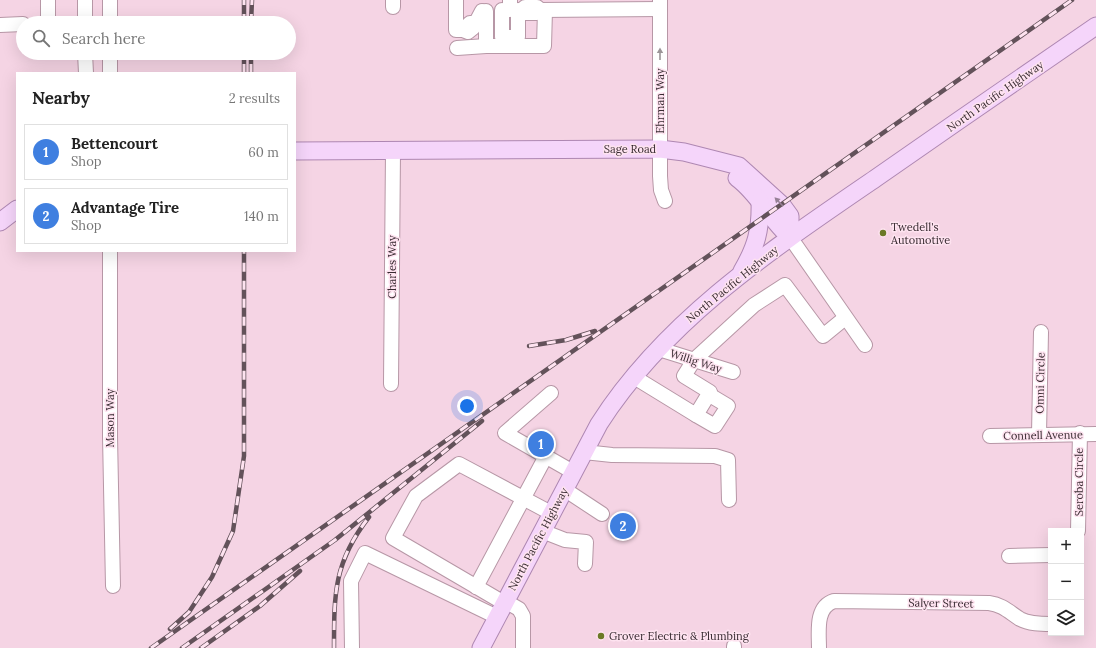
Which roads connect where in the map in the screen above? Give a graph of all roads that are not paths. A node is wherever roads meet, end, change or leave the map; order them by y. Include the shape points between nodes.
1 (48, 0) edge
2 (85, 0) edge
3 (110, 0) edge
4 (456, 0) edge
5 (660, 5) edge
6 (513, 8) edge
7 (542, 10) junction
8 (481, 11) edge
9 (48, 16) edge
10 (85, 16) edge
11 (110, 16) edge
12 (16, 24) edge
13 (0, 25) edge
14 (1096, 26) edge
15 (486, 46) junction
16 (457, 48) dead end
17 (85, 60) edge
18 (110, 60) edge
19 (86, 72) edge
20 (110, 72) edge
21 (660, 149) junction
22 (296, 151) edge
23 (393, 151) junction
24 (715, 160) junction
25 (665, 201) dead end
26 (760, 201) junction
27 (16, 209) edge
28 (0, 222) edge
29 (790, 237) junction
30 (110, 252) edge
31 (739, 277) junction
32 (845, 318) junction
33 (1040, 332) dead end
34 (865, 345) dead end
35 (659, 349) junction
36 (694, 360) junction
37 (733, 372) dead end
38 (634, 377) junction
39 (391, 384) dead end
40 (551, 393) dead end
41 (708, 394) junction
42 (696, 415) junction
43 (1080, 433) junction
44 (1040, 434) junction
45 (1096, 434) edge
46 (990, 436) dead end
47 (584, 452) junction
48 (546, 456) junction
49 (574, 472) junction
50 (564, 489) junction
51 (522, 498) junction
52 (729, 500) dead end
53 (551, 513) junction
54 (602, 514) dead end
55 (1078, 528) edge
56 (542, 531) junction
57 (1048, 555) edge
58 (1009, 556) dead end
59 (585, 564) dead end
60 (114, 586) dead end
61 (476, 587) junction
62 (502, 607) junction
63 (1048, 624) edge
64 (352, 648) edge
65 (481, 648) edge
66 (523, 648) edge
67 (820, 648) edge

1 - 9 street
2 - 10 street
3 - 11 street
4 - 8 street via 456,30 463,30
5 - 7 street
21 -> 5 street, Ehrman Way
6 - 7 street via 537,6
6 - 8 street
7 - 15 street via 544,46
8 - 15 street
12 - 13 street
14 - 29 main road, North Pacific Highway
15 - 16 street
17 - 19 street
18 - 20 street
21 - 23 main road, Sage Road
21 - 24 main road, Sage Road
21 - 25 street, Ehrman Way via 661,190
22 - 23 main road, Sage Road
23 - 39 street, Charles Way
24 - 26 main road
29 -> 24 main road, Sage Road via 790,216 782,205 739,166
26 - 29 main road via 776,226
26 - 31 main road via 759,233 751,256
27 - 28 main road
29 - 31 main road, North Pacific Highway
29 - 32 street
30 - 60 street, Mason Way via 110,436
31 - 35 main road, North Pacific Highway via 707,301
32 - 34 street
32 - 36 street via 823,336 785,285 754,306
33 - 44 street, Omni Circle
35 - 36 street, Willig Way
35 - 38 main road, North Pacific Highway
36 - 37 street, Willig Way
36 - 41 street via 684,376 710,392
38 - 42 street
38 - 47 main road, North Pacific Highway via 612,404
40 - 48 street via 505,433
41 - 42 street
41 - 42 street via 728,406 715,426
43 - 44 street, Connell Avenue
43 - 45 street, Connell Avenue
43 - 55 street, Seroba Circle
44 - 46 street, Connell Avenue
47 - 49 main road, North Pacific Highway
47 - 52 street via 612,455 715,456 728,460
48 - 49 street
48 - 51 street
49 - 50 main road, North Pacific Highway
50 - 53 main road, North Pacific Highway
50 - 54 street
51 - 53 street
51 - 61 street
51 - 61 street via 459,464 416,496 393,538
53 - 56 main road, North Pacific Highway
56 - 59 street via 565,540 586,542
56 - 62 main road, North Pacific Highway
57 - 58 street
61 - 62 street
62 - 64 street via 364,553 351,581
62 - 65 main road, North Pacific Highway
62 - 66 street via 519,609 523,616
63 - 67 street, Salyer Street via 1035,624 1021,619 999,604 834,602 826,605 820,618

